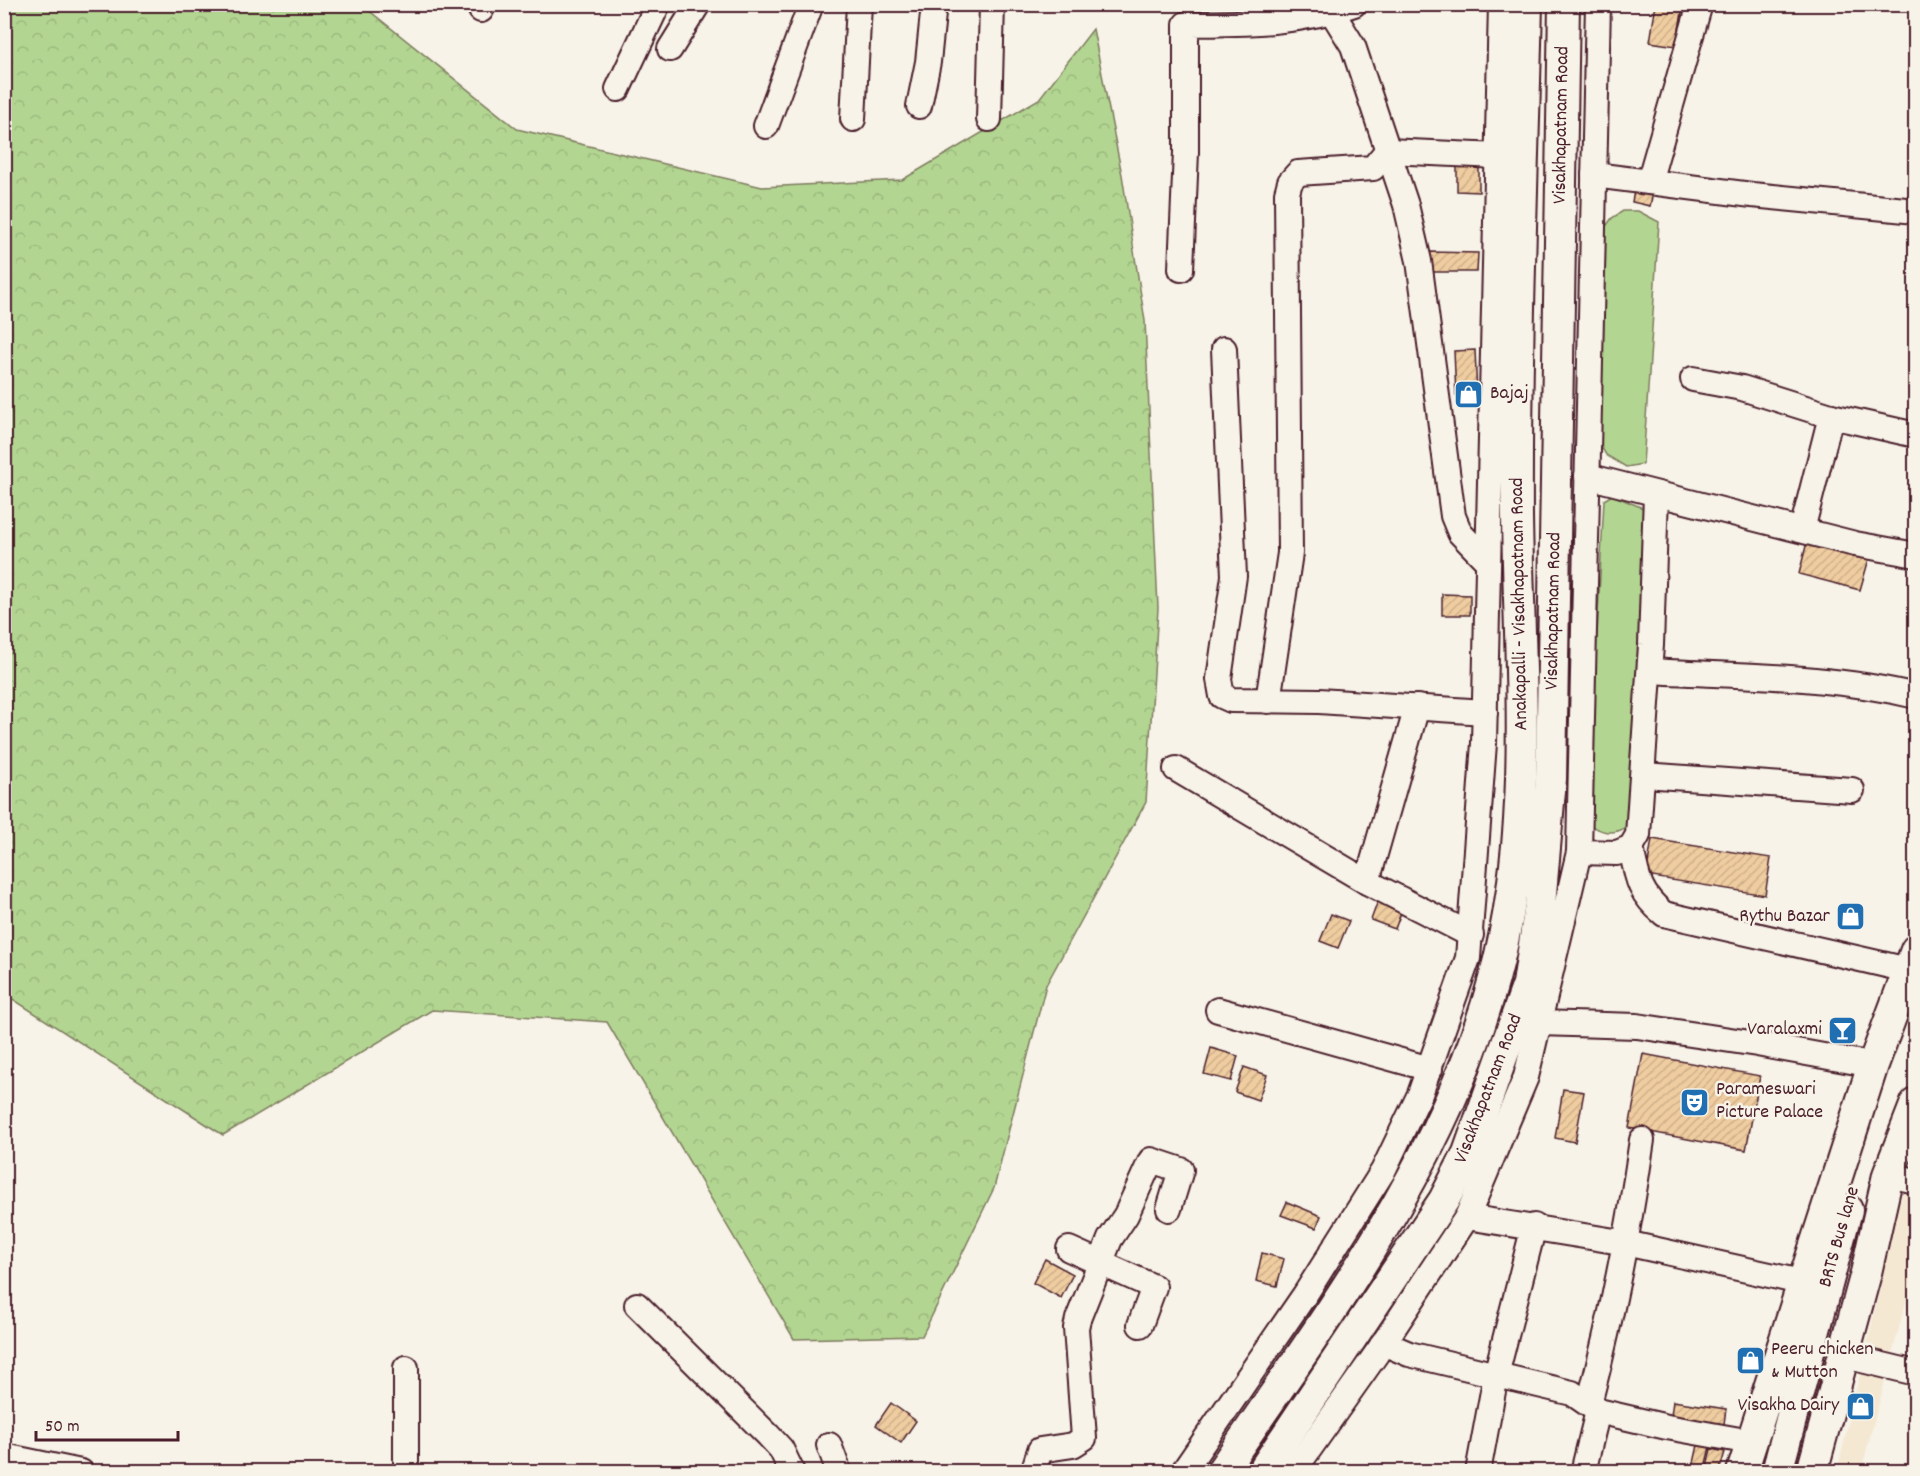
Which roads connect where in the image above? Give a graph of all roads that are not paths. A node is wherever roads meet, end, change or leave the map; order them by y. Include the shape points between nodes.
1 (658, 4) edge
2 (698, 4) edge
3 (811, 4) edge
4 (859, 4) edge
5 (934, 4) edge
6 (992, 4) edge
7 (1354, 4) edge
8 (1501, 4) edge
9 (1527, 4) edge
10 (1564, 4) edge
11 (1598, 4) edge
12 (1700, 4) edge
13 (1329, 8) edge
14 (1186, 14) edge
15 (670, 50) dead end
16 (618, 90) dead end
17 (919, 106) dead end
18 (853, 119) dead end
19 (989, 119) dead end
20 (766, 126) dead end
21 (1387, 151) junction
22 (1499, 156) junction
23 (1593, 175) junction
24 (1649, 182) junction
25 (1916, 211) edge
26 (1181, 269) dead end
27 (1224, 349) dead end
28 (1693, 379) dead end
29 (1831, 416) junction
30 (1916, 435) edge
31 (1587, 476) junction
32 (1656, 494) junction
33 (1802, 530) junction
34 (1914, 550) edge
35 (1488, 562) junction
36 (1650, 671) junction
37 (1916, 696) edge
38 (1268, 701) junction
39 (1417, 707) junction
40 (1485, 712) junction
41 (1176, 769) dead end
42 (1644, 775) junction
43 (1852, 790) dead end
44 (1631, 848) junction
45 (1580, 852) junction
46 (1367, 882) junction
47 (1471, 935) junction
48 (1912, 960) edge
49 (1916, 1005) edge
50 (1218, 1010) dead end
51 (1539, 1023) junction
52 (1874, 1065) junction
53 (1430, 1069) junction
54 (1916, 1103) edge
55 (1642, 1140) dead end
56 (1383, 1171) junction
57 (1902, 1178) edge
58 (1410, 1184) junction
59 (1456, 1208) junction
60 (1169, 1209) dead end
61 (1534, 1226) junction
62 (1627, 1243) junction
63 (1069, 1249) dead end
64 (1100, 1263) junction
65 (1801, 1282) junction
66 (637, 1305) dead end
67 (1140, 1324) dead end
68 (1383, 1343) junction
69 (1845, 1356) junction
70 (406, 1368) dead end
71 (1916, 1373) edge
72 (1496, 1375) junction
73 (1594, 1407) junction
74 (1751, 1442) junction
75 (829, 1445) dead end
76 (4, 1456) edge
77 (81, 1472) edge
78 (406, 1472) edge
79 (792, 1472) edge
80 (839, 1472) edge
81 (1033, 1472) edge
82 (1183, 1472) edge
83 (1221, 1472) edge
84 (1262, 1472) edge
85 (1293, 1472) edge
86 (1478, 1472) edge
87 (1583, 1472) edge
88 (1742, 1472) edge
89 (1777, 1472) edge
90 (1812, 1472) edge

1 - 16 street
2 - 15 street
3 - 20 street
4 - 18 street
5 - 17 street
6 - 19 street
7 - 13 street
8 - 22 street
9 - 58 main road, Anakapalli - Visakhapatnam Road via 1517,517 1521,772 1511,905 1493,981 1470,1052
10 - 59 main road, Visakhapatnam Road via 1551,779 1540,905 1528,984 1468,1153
11 - 23 street
12 - 24 street
13 - 14 street via 1270,23
13 - 21 street via 1353,46
14 - 26 street
21 - 22 street
21 - 35 street via 1406,205 1419,261 1453,516 1460,533
21 - 38 street via 1373,168 1298,174 1287,193 1290,553
22 - 35 street
23 - 24 street
23 - 31 street
24 - 25 street
27 - 38 street via 1234,576 1219,688 1222,696 1231,700
28 - 29 street via 1742,388
29 - 30 street
29 - 33 street
31 - 32 street
31 - 45 street
32 - 33 street
32 - 36 street
33 - 34 street
35 - 40 street
36 - 37 street via 1829,681
36 - 42 street
38 - 39 street
39 - 40 street
39 - 46 street
40 - 47 street
41 - 46 street
42 - 43 street
42 - 44 street via 1638,836
44 - 45 street via 1617,853
44 - 48 street via 1637,880 1649,902 1664,914
45 - 51 street
46 - 47 street
47 - 53 street via 1468,958
48 - 52 main road
49 - 89 main road, BRTS Bus lane via 1835,1246
50 - 53 street
51 - 52 street via 1638,1026
51 - 59 street via 1526,1077
52 - 65 main road
53 - 56 street
54 - 57 main road
55 - 62 street
56 - 58 street
56 - 82 street via 1306,1293
57 - 69 main road
58 - 83 main road, Anakapalli - Visakhapatnam Road via 1352,1280
59 - 61 street
59 - 68 street
59 - 84 main road, Visakhapatnam Road
60 - 64 street via 1181,1170 1151,1160
61 - 62 street
61 - 72 street
62 - 65 street
62 - 73 street
63 - 64 street
64 - 67 street via 1154,1287
64 - 81 street via 1076,1328 1084,1438 1073,1445 1040,1450
65 - 74 main road
66 - 79 street via 775,1442
68 - 72 street via 1409,1354
68 - 85 street
69 - 71 street
69 - 90 main road
70 - 78 street
72 - 73 street via 1572,1393
72 - 86 street
73 - 74 street via 1666,1427
73 - 87 street
74 - 88 main road
75 - 80 street
76 - 77 street

